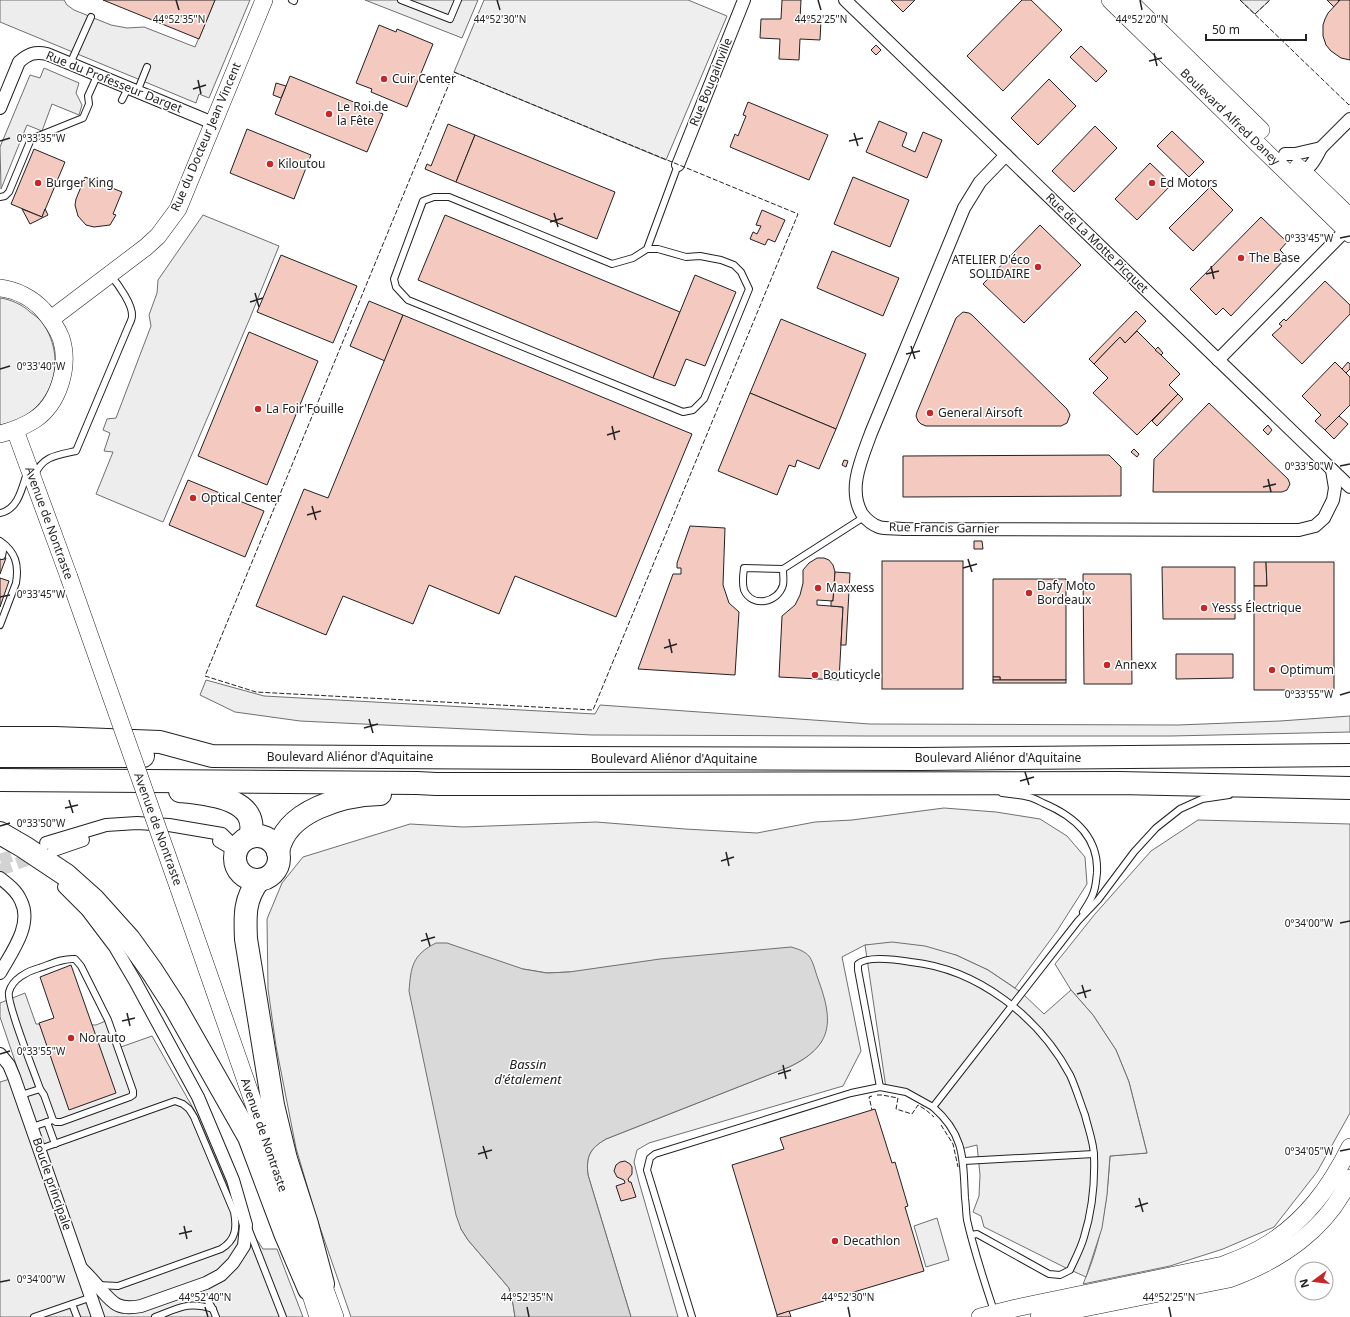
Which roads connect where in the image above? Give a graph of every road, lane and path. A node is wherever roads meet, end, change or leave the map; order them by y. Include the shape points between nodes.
1 (264, 0) edge
2 (401, 0) edge
3 (458, 0) edge
4 (744, 0) edge
5 (844, 0) edge
6 (1110, 0) edge
7 (1128, 0) edge
8 (91, 17) dead end
9 (70, 64) junction
10 (147, 67) dead end
11 (97, 76) junction
12 (132, 90) junction
13 (122, 100) dead end
14 (0, 108) edge
15 (1350, 119) edge
16 (212, 123) junction
17 (1321, 148) junction
18 (1006, 155) junction
19 (1284, 161) junction
20 (678, 165) joint
21 (1303, 172) junction
22 (0, 197) edge
23 (1349, 227) edge
24 (647, 249) junction
25 (110, 274) junction
26 (0, 288) edge
27 (51, 319) junction
28 (1218, 360) junction
29 (8, 432) edge
30 (1332, 470) junction
31 (31, 474) junction
32 (1350, 487) edge
33 (0, 512) edge
34 (864, 517) junction
35 (0, 542) edge
36 (2, 556) dead end
37 (783, 569) junction
38 (0, 625) edge
39 (0, 730) edge
40 (0, 738) edge
41 (54, 738) junction
42 (1350, 755) edge
43 (0, 756) edge
44 (212, 756) junction
45 (0, 780) edge
46 (106, 780) junction
47 (919, 783) junction
48 (436, 784) junction
49 (1318, 788) junction
50 (1350, 788) edge
51 (979, 790) dead end
52 (995, 792) dead end
53 (1266, 793) dead end
54 (1238, 795) dead end
55 (0, 833) edge
56 (0, 840) edge
57 (242, 846) junction
58 (50, 847) tunnel mouth
59 (278, 852) junction
60 (0, 878) edge
61 (259, 880) junction
62 (1078, 921) junction
63 (0, 973) edge
64 (1011, 1006) junction
65 (0, 1054) edge
66 (880, 1086) junction
67 (40, 1089) junction
68 (21, 1095) junction
69 (933, 1107) junction
70 (50, 1121) junction
71 (32, 1127) junction
72 (55, 1144) junction
73 (1350, 1147) edge
74 (40, 1149) junction
75 (1094, 1154) junction
76 (964, 1161) junction
77 (1350, 1178) edge
78 (246, 1225) junction
79 (971, 1235) junction
80 (81, 1268) junction
81 (97, 1285) junction
82 (316, 1287) junction
83 (175, 1294) junction
84 (92, 1297) junction
85 (72, 1304) junction
86 (213, 1309) junction
87 (990, 1316) edge
88 (34, 1317) edge
89 (77, 1317) edge
90 (98, 1317) edge
91 (155, 1317) edge
92 (216, 1317) edge
93 (283, 1317) edge
94 (318, 1317) edge
95 (335, 1317) edge
96 (692, 1317) edge
97 (1039, 1317) edge

1 - 16 street, Rue du Docteur Jean Vincent
2 - 3 lane via 450,19
4 - 20 street, Rue Bougainville
5 - 18 street, Rue de La Motte Picquet
6 - 19 street, Boulevard Alfred Daney
7 - 19 street, Boulevard Alfred Daney
8 - 9 lane
9 - 11 street, Rue du Professeur Darget
9 - 14 street, Rue du Professeur Darget via 38,52 25,57 19,62
10 - 12 lane
11 - 12 street, Rue du Professeur Darget
11 - 22 lane via 88,96 89,104 83,118 32,139 9,192
12 - 13 lane
12 - 16 street, Rue du Professeur Darget
15 - 17 street
16 - 25 street, Rue du Docteur Jean Vincent via 178,209 158,236
17 - 19 street via 1295,154
17 - 21 street via 1314,162
18 - 28 street, Rue de La Motte Picquet
18 - 34 street via 980,182 964,208 871,433 861,459 856,483 856,500
19 - 21 street, Boulevard Alfred Daney
19 - 23 street, Boulevard Alfred Daney
20 - 24 lane
21 - 23 street, Boulevard Alfred Daney
23 - 28 street
24 - 24 lane via 658,249 686,257 700,256 734,265 741,272 750,290 704,399 693,410 683,412 408,300 396,287 394,279 423,201 434,197 449,197 612,264 633,258
25 - 27 street, Rue du Docteur Jean Vincent
25 - 31 lane via 131,308 132,316 76,451 59,454 43,462
26 - 27 street via 21,294 37,304
27 - 29 street via 61,338 64,361 61,383 51,403 35,420
28 - 30 street, Rue de La Motte Picquet
29 - 31 street, Avenue de Nontraste
30 - 32 street, Rue de La Motte Picquet
30 - 34 street, Rue Francis Garnier via 1335,488 1333,500 1324,518 1315,526 1299,530 904,529 879,527
31 - 33 lane via 16,502 11,508
31 - 82 street, Avenue de Nontraste, bridge via 178,886
34 - 37 lane
35 - 36 lane
35 - 38 lane via 9,548 17,569 16,583
37 - 37 lane via 744,568 745,591 751,599 757,601 774,598 783,586
39 - 41 highway
40 - 41 highway, Boulevard Aliénor d'Aquitaine
41 - 44 highway, Boulevard Aliénor d'Aquitaine via 160,742
42 - 44 highway, Boulevard Aliénor d'Aquitaine via 927,759
43 - 44 highway
45 - 46 highway, Boulevard Aliénor d'Aquitaine
46 - 48 highway, Boulevard Aliénor d'Aquitaine
46 - 57 highway via 193,792 240,805 247,810 251,818 252,830
47 - 48 highway, Boulevard Aliénor d'Aquitaine
47 - 49 highway, Boulevard Aliénor d'Aquitaine via 1119,783
47 - 51 lane
48 - 59 highway via 417,794 362,795 337,800 314,810 288,828
49 - 50 highway, Boulevard Aliénor d'Aquitaine
49 - 53 lane
52 - 62 lane via 1030,797 1057,809 1077,822 1086,834 1096,856 1096,883 1093,895
54 - 62 lane via 1202,799 1180,809 1156,828 1134,852 1098,900
55 - 82 highway via 66,875 94,900 152,971 249,1137 285,1233
56 - 78 street via 59,882 87,910 114,947 198,1097 233,1180
57 - 58 street via 222,834 211,831 138,824 106,825
57 - 59 highway via 257,836 270,841
57 - 61 highway via 236,864 239,871 251,880
59 - 61 highway via 278,865 275,871 265,879
60 - 63 street via 11,886 21,900 24,923 20,936
61 - 82 highway via 249,895 245,916 246,940 274,1112 307,1224
62 - 64 lane
64 - 66 lane via 988,988 935,966 892,960 862,960 858,964 858,970
64 - 69 lane
64 - 75 lane via 1046,1039 1070,1076 1080,1100
65 - 68 street, Boucle principale via 9,1065
66 - 69 lane via 906,1092
66 - 96 lane via 655,1154 650,1158 647,1170
67 - 68 lane
67 - 70 lane via 44,1095
67 - 70 lane via 9,999 9,992 13,984 24,974 75,959 108,1020 133,1095 61,1122
68 - 71 street, Boucle principale
69 - 76 lane via 954,1132
70 - 71 lane
70 - 72 lane
71 - 74 street, Boucle principale
72 - 74 lane
72 - 81 lane via 175,1102 183,1104 194,1117 235,1219 232,1241 221,1250 118,1286
73 - 87 street via 1316,1203 1268,1244 1247,1256 1223,1265 1016,1308
74 - 80 street, Boucle principale
75 - 76 lane
75 - 79 lane via 1093,1198 1084,1237 1070,1270 1060,1275 1049,1274 977,1234
76 - 79 lane via 967,1217
77 - 97 street via 1326,1216 1304,1239 1253,1270 1229,1279
78 - 83 street via 244,1246 221,1275
78 - 93 lane
79 - 87 lane
80 - 81 street
80 - 84 street, Boucle principale
81 - 83 street via 109,1300 130,1308
82 - 94 street, Avenue de Nontraste
82 - 95 street, Avenue de Nontraste
83 - 86 lane via 201,1295
84 - 85 lane
84 - 90 street, Boucle principale
85 - 88 lane
85 - 89 lane
86 - 91 lane via 200,1305 186,1306
86 - 92 lane

